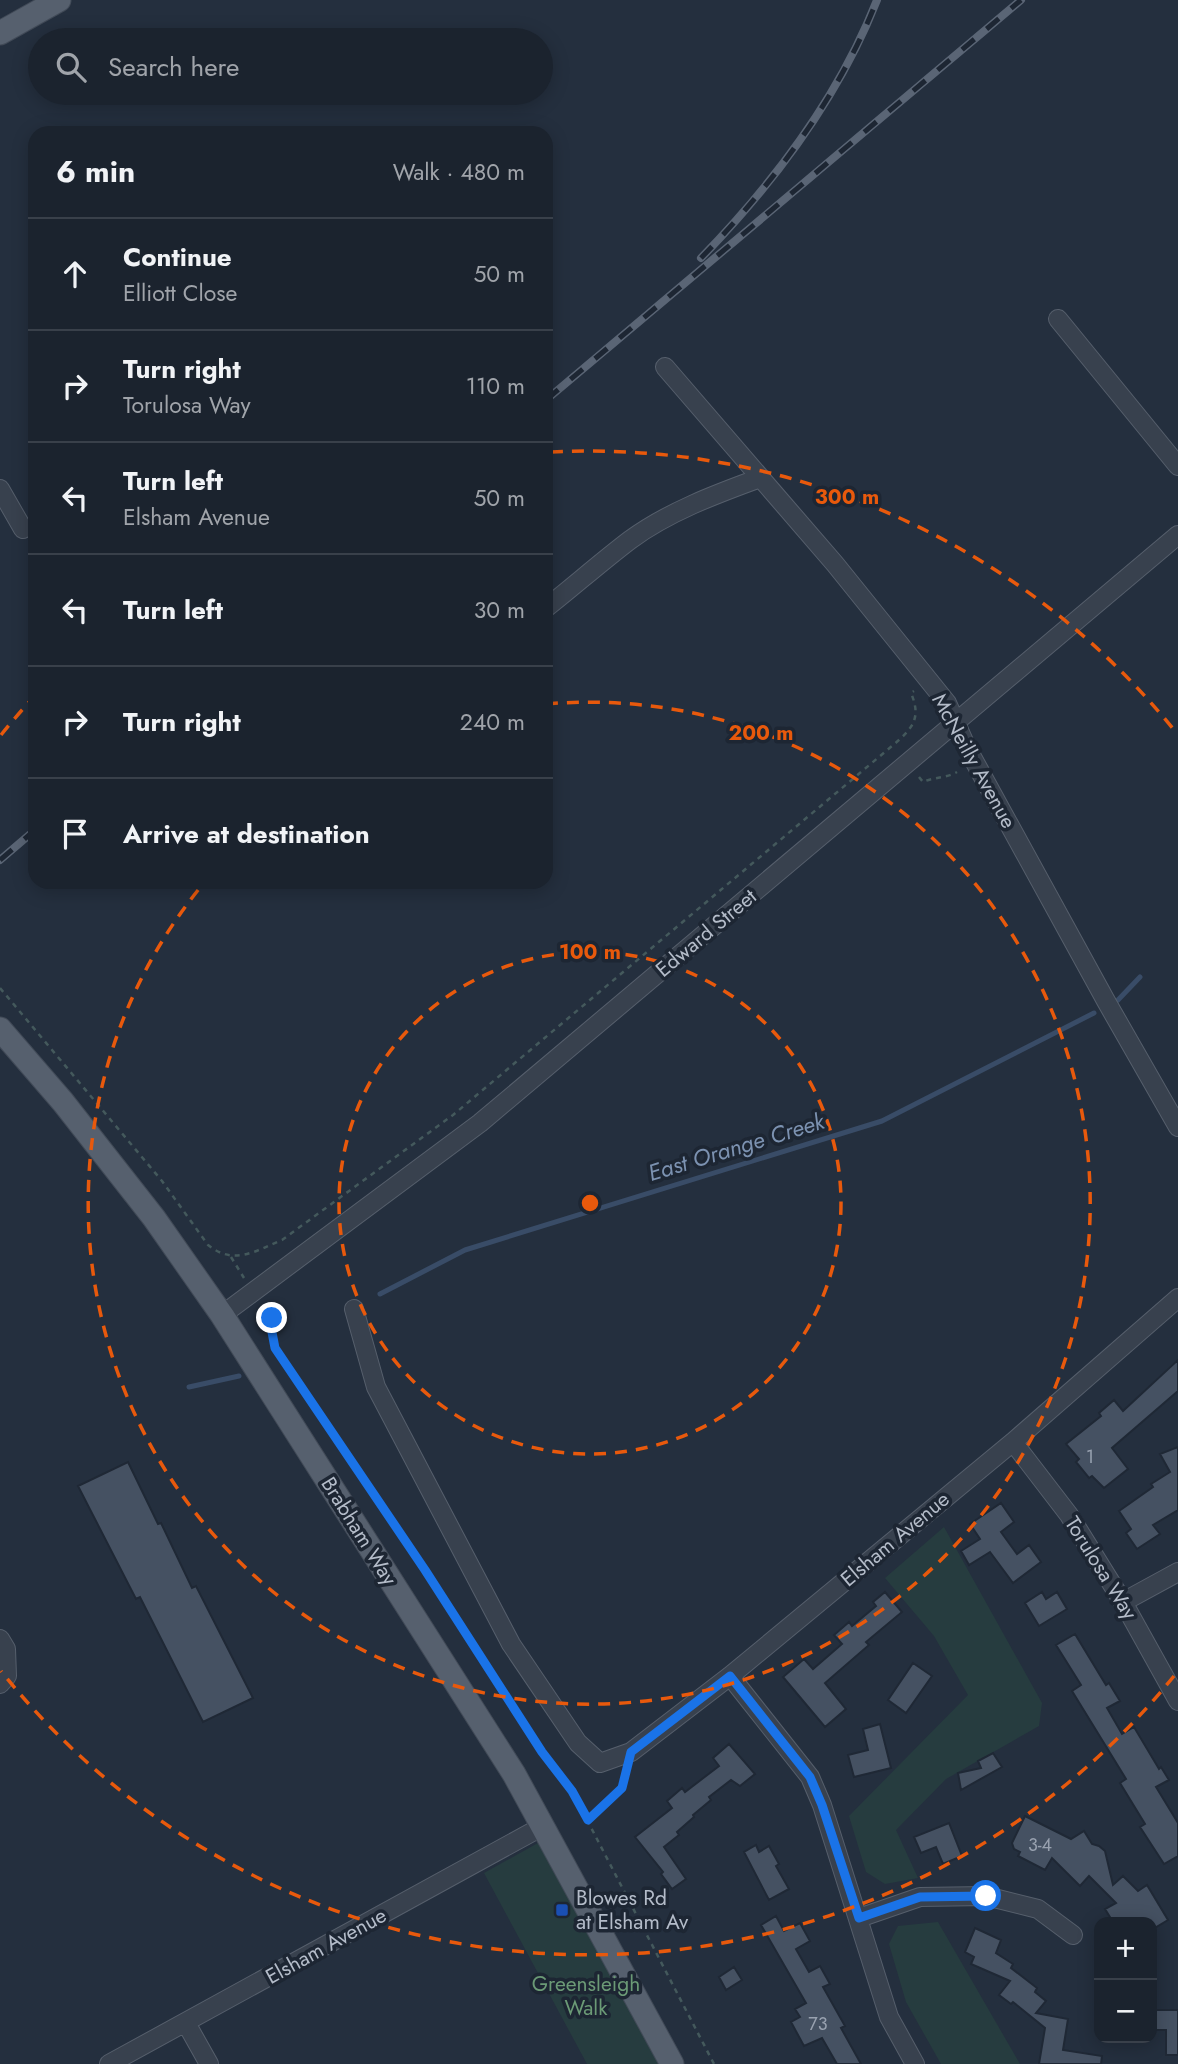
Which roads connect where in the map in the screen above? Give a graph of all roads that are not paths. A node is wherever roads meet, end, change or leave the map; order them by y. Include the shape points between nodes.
1 (59, 0) edge
2 (0, 33) edge
3 (1058, 319) dead end
4 (665, 367) dead end
5 (1178, 466) edge
6 (760, 478) junction
7 (0, 489) edge
8 (23, 529) dead end
9 (1178, 535) edge
10 (553, 602) edge
11 (956, 722) junction
12 (0, 1029) edge
13 (1178, 1127) edge
14 (1178, 1298) edge
15 (354, 1309) dead end
16 (222, 1315) junction
17 (1013, 1442) junction
18 (1178, 1572) edge
19 (1123, 1602) junction
20 (0, 1639) edge
21 (730, 1676) junction
22 (0, 1684) edge
23 (1178, 1701) edge
24 (543, 1826) junction
25 (859, 1918) junction
26 (1073, 1935) dead end
27 (186, 2023) junction
28 (109, 2064) edge
29 (209, 2064) edge
30 (672, 2064) edge
31 (915, 2064) edge

1 - 2 main road
3 - 5 street
4 - 6 street, McNeilly Avenue
6 - 10 street via 722,492 631,539
6 - 11 street, McNeilly Avenue via 929,680
7 - 8 street
9 - 11 street, Edward Street
11 - 13 street, McNeilly Avenue
11 - 16 street, Edward Street via 480,1124
12 - 16 main road, Brabham Way via 154,1219
14 - 17 street, Elsham Avenue
15 - 21 street, Elsham Avenue via 376,1387 511,1643 578,1743 600,1763 631,1752
16 - 24 main road, Brabham Way
17 - 19 street, Torulosa Way via 1069,1515
17 - 21 street, Elsham Avenue
18 - 19 street
19 - 23 street, Torulosa Way
20 - 22 street via 6,1649 7,1676
21 - 25 street via 810,1777
24 - 27 street, Elsham Avenue
24 - 30 main road, Brabham Way
25 - 26 street via 920,1897 986,1896 1038,1909
25 - 31 street via 889,2017
27 - 28 street, Elsham Avenue
27 - 29 street

